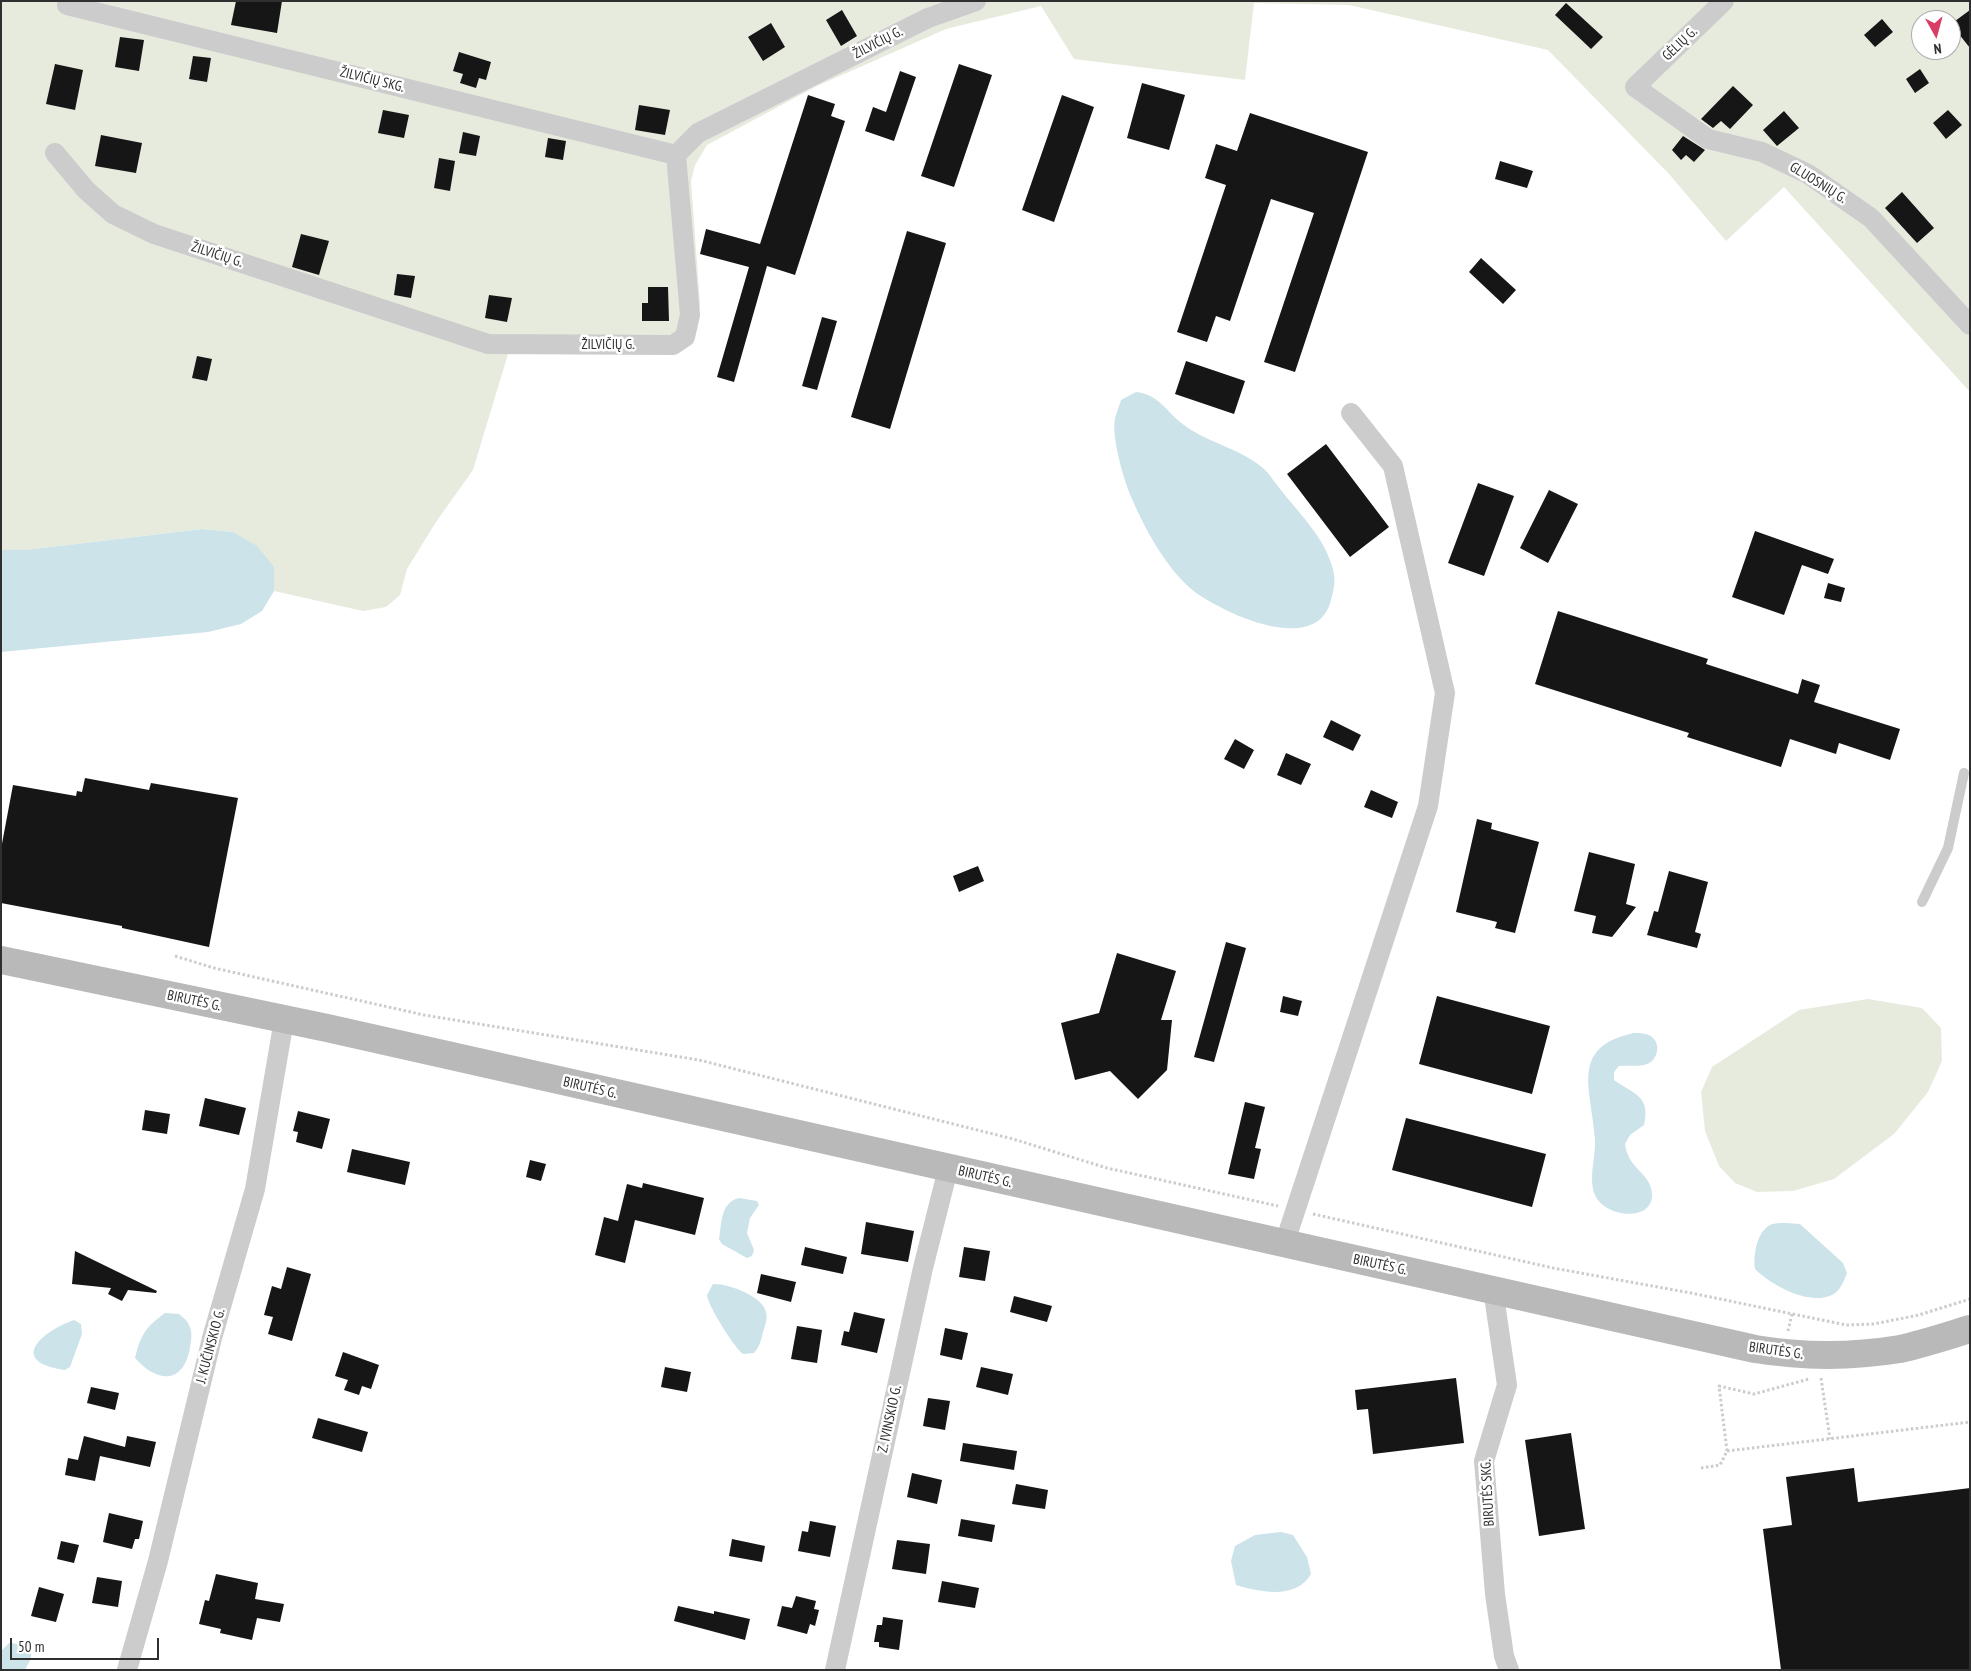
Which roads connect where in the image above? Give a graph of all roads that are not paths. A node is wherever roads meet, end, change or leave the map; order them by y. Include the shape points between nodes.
1 (976, 1) edge
2 (1724, 1) edge
3 (67, 5) dead end
4 (1635, 87) joint
5 (55, 154) dead end
6 (676, 155) junction
7 (1970, 325) edge
8 (1351, 413) dead end
9 (1964, 773) dead end
10 (1922, 902) dead end
11 (1, 960) edge
12 (284, 1020) junction
13 (948, 1169) junction
14 (1284, 1245) junction
15 (1493, 1289) junction
16 (1970, 1329) edge
17 (127, 1670) edge
18 (835, 1670) edge
19 (1509, 1670) edge

1 - 6 street, ŽILVIČIŲ G. via 928,18 698,133
2 - 4 street, GĖLIŲ G.
3 - 6 street, ŽILVIČIŲ SKG.
4 - 7 street, GLUOSNIŲ G. via 1708,139 1762,152 1808,174 1871,218
5 - 6 street, ŽILVIČIŲ G. via 86,190 113,214 154,234 488,344 663,345 673,345 685,337 690,315
8 - 14 street via 1393,466 1445,693 1428,806
9 - 10 lane via 1948,848
11 - 12 main road, BIRUTĖS G.
12 - 13 main road, BIRUTĖS G.
12 - 17 street, J. KUČINSKIO G. via 256,1189 212,1338 158,1561
13 - 14 main road, BIRUTĖS G.
13 - 18 street, Z. IVINSKIO G. via 922,1268
14 - 15 main road, BIRUTĖS G.
15 - 16 main road, BIRUTĖS G. via 1755,1349 1791,1354 1858,1355 1902,1348
15 - 19 street, BIRUTĖS SKG. via 1507,1385 1484,1462 1495,1594

